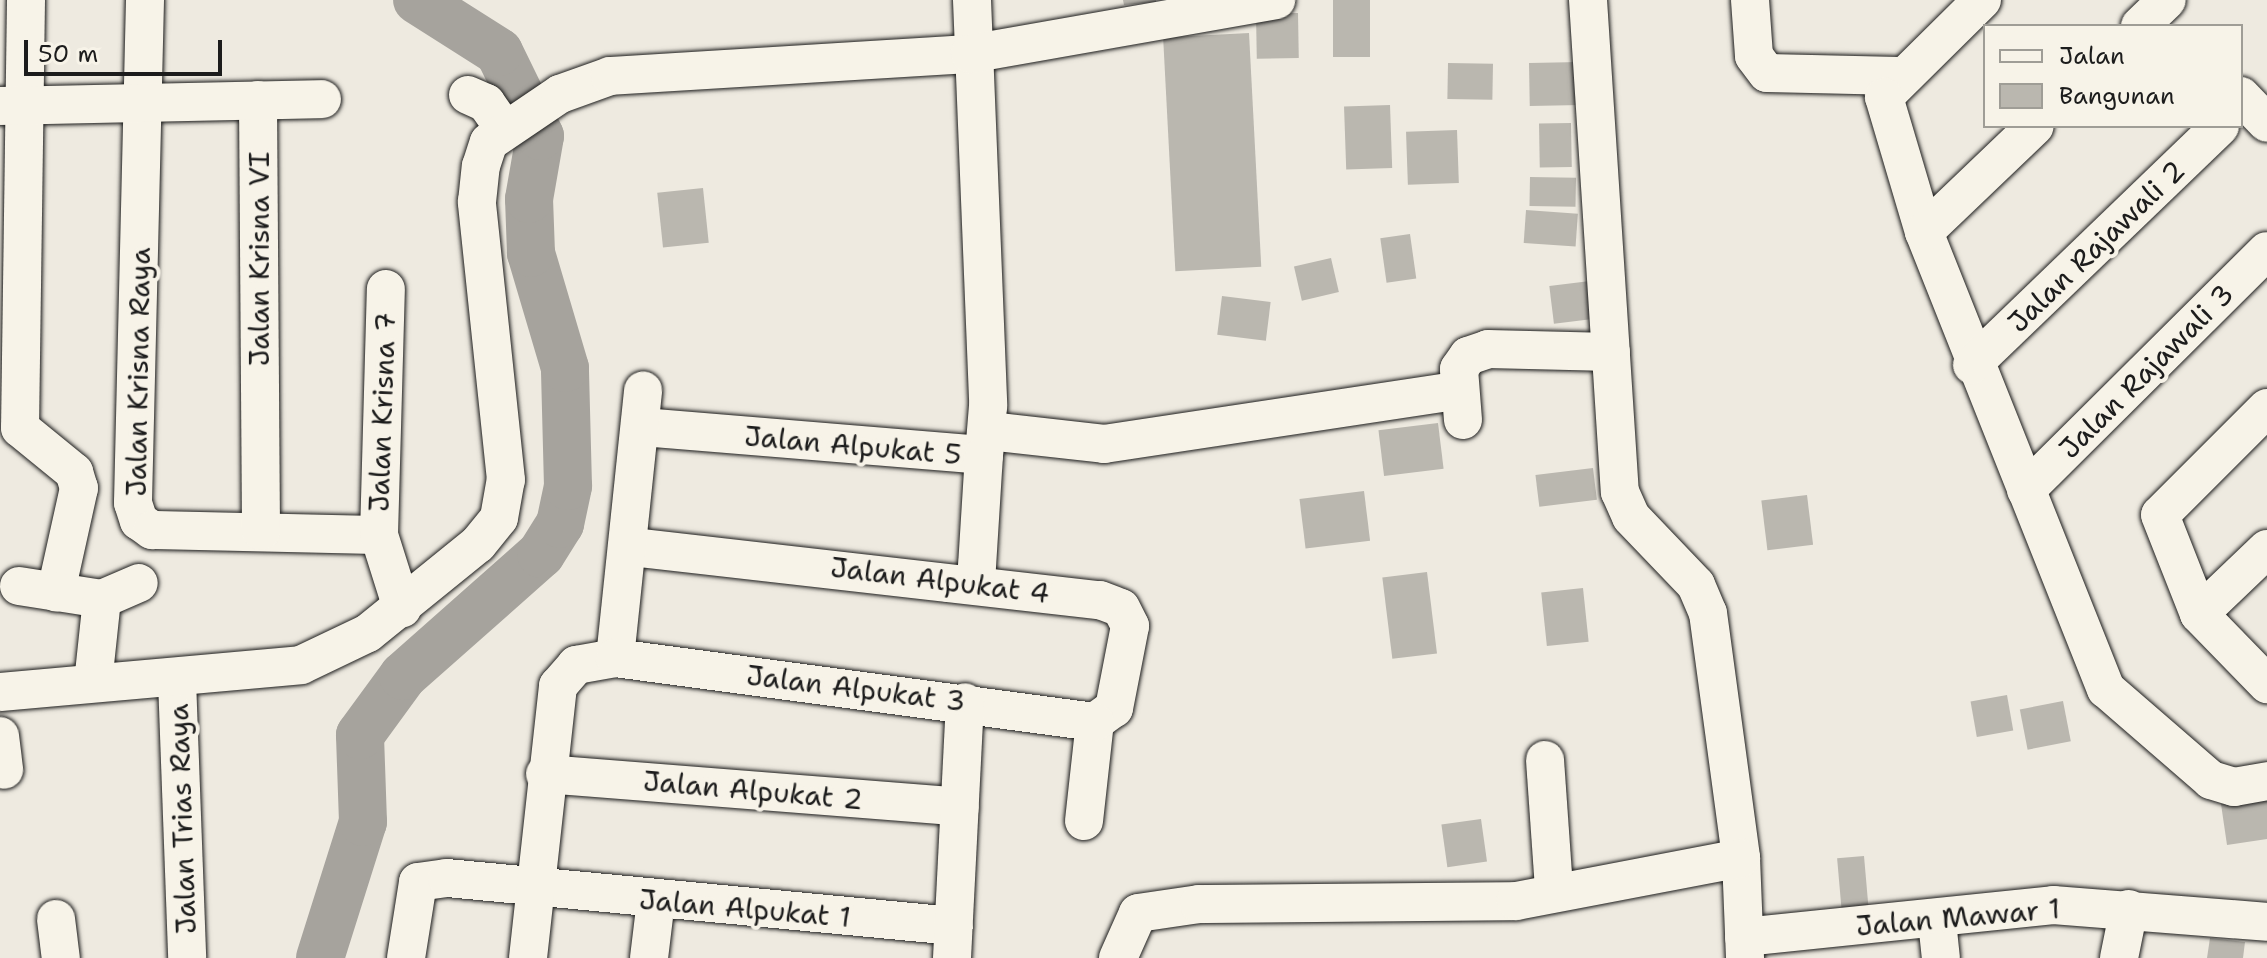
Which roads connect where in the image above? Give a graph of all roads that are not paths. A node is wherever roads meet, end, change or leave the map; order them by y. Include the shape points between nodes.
1 (26, 0) edge
2 (145, 0) edge
3 (972, 0) edge
4 (1276, 0) edge
5 (1588, 0) edge
6 (1750, 0) edge
7 (1981, 1) edge
8 (970, 54) junction
9 (1899, 76) junction
10 (468, 95) dead end
11 (322, 99) dead end
12 (258, 100) junction
13 (145, 103) junction
14 (15, 106) edge
15 (507, 127) junction
16 (2033, 128) edge
17 (2224, 128) edge
18 (1924, 232) junction
19 (2267, 251) edge
20 (386, 289) dead end
21 (1611, 352) junction
22 (1972, 365) junction
23 (2267, 408) edge
24 (986, 443) junction
25 (2026, 490) junction
26 (261, 531) junction
27 (379, 535) junction
28 (632, 547) junction
29 (2267, 549) edge
30 (976, 582) junction
31 (139, 583) dead end
32 (19, 586) dead end
33 (56, 592) junction
34 (102, 599) junction
35 (402, 608) junction
36 (2199, 614) junction
37 (615, 658) junction
38 (177, 680) junction
39 (93, 683) junction
40 (2267, 684) edge
41 (0, 692) edge
42 (965, 702) junction
43 (1095, 722) junction
44 (1545, 760) dead end
45 (545, 774) junction
46 (2267, 781) edge
47 (960, 807) junction
48 (1084, 821) dead end
49 (1741, 858) junction
50 (536, 888) junction
51 (1554, 889) junction
52 (656, 900) junction
53 (2129, 909) junction
54 (56, 919) dead end
55 (1937, 921) junction
56 (2267, 922) edge
57 (953, 942) edge
58 (1745, 948) edge
59 (61, 958) edge
60 (187, 958) edge
61 (406, 958) edge
62 (528, 958) edge
63 (649, 958) edge
64 (1118, 958) edge
65 (1941, 958) edge
66 (2119, 958) edge

1 - 14 street
2 - 13 street, Jalan Krisna Raya
3 - 8 street
4 - 8 street
5 - 21 street
6 - 9 street via 1760,67
7 - 9 street
8 - 15 street via 610,76 560,94
8 - 24 street
9 - 18 street via 1883,110
10 - 15 street via 486,103
11 - 12 street
12 - 13 street
12 - 26 street, Jalan Krisna VI
13 - 14 street
13 - 26 street, Jalan Krisna Raya via 133,503 152,530
14 - 33 street via 20,428 74,472 79,488
15 - 35 street via 489,142 477,202 505,498 478,544
16 - 18 street
17 - 22 street, Jalan Rajawali 2
18 - 22 street
19 - 25 street, Jalan Rajawali 3
20 - 27 street, Jalan Krisna 7
21 - 24 street via 1488,349 1459,369 1462,405 1104,444
21 - 49 street via 1620,492 1631,517 1696,585 1708,613
22 - 25 street
23 - 36 street via 2160,515
24 - 28 street, Jalan Alpukat 5 via 643,408
24 - 30 street, Jalan Alpukat 5
25 - 46 street via 2113,700 2211,780 2234,787
26 - 27 street, Jalan Krisna Raya
27 - 35 street
28 - 30 street, Jalan Alpukat 4
28 - 37 street
29 - 36 street
30 - 43 street, Jalan Alpukat 4 via 1121,608 1130,626 1121,688 1114,708
31 - 34 street
32 - 33 street
33 - 34 street
34 - 39 street
35 - 38 street via 301,665
36 - 40 street
37 - 42 street, Jalan Alpukat 3
37 - 45 street via 564,672
38 - 39 street
38 - 60 street, Jalan Trias Raya
39 - 41 street
42 - 43 street, Jalan Alpukat 3
42 - 47 street
43 - 48 street
44 - 51 street
45 - 47 street, Jalan Alpukat 2
45 - 50 street
47 - 57 street
49 - 51 street
49 - 58 street
50 - 52 street, Jalan Alpukat 1
50 - 61 street, Jalan Alpukat 1 via 447,878 418,882
50 - 62 street
51 - 64 street via 1516,901 1199,904 1138,913
52 - 57 street, Jalan Alpukat 1
52 - 63 street
53 - 55 street, Jalan Mawar 1 via 2028,906
53 - 56 street, Jalan Mawar 1
53 - 66 street
54 - 59 street
55 - 58 street, Jalan Mawar 1
55 - 65 street

